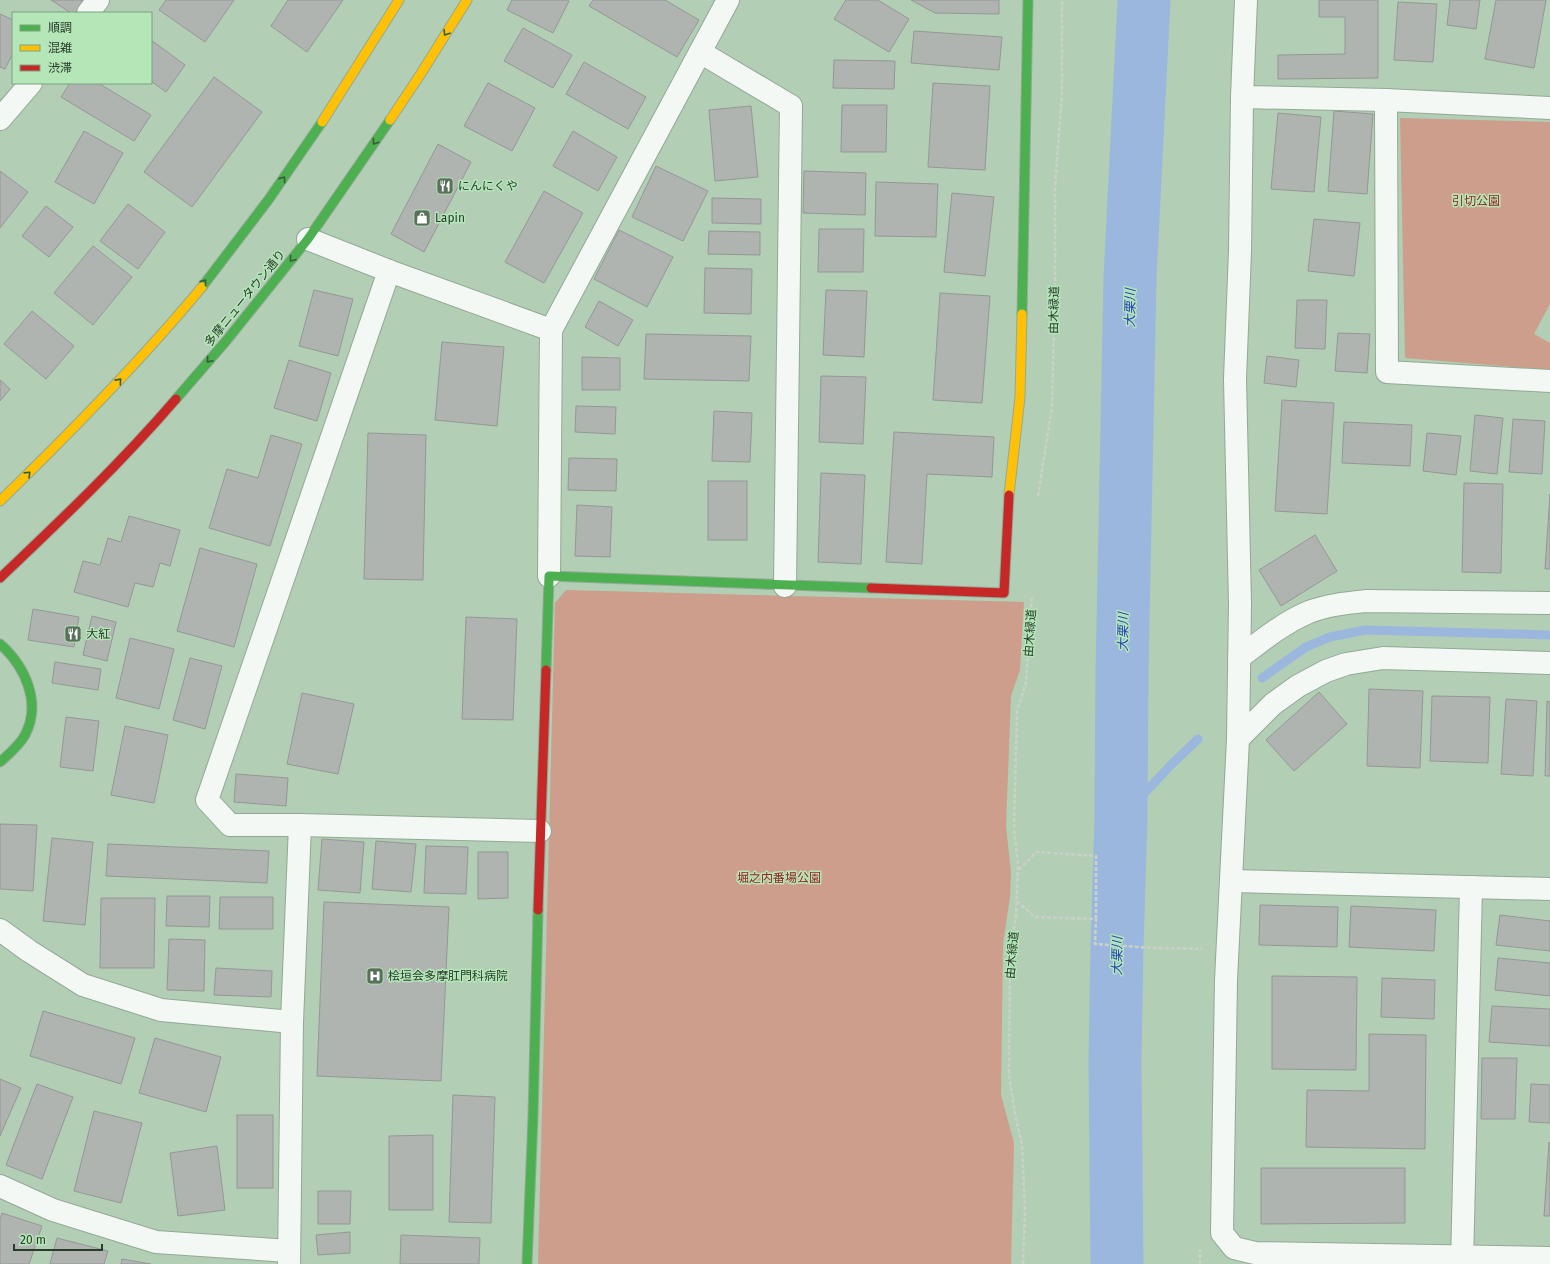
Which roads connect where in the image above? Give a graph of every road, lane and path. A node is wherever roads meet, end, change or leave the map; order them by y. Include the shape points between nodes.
1 (98, 0) edge
2 (399, 0) edge
3 (467, 0) edge
4 (728, 0) edge
5 (1028, 0) edge
6 (1062, 0) edge
7 (1246, 0) edge
8 (89, 12) edge
9 (700, 52) junction
10 (30, 84) edge
11 (1242, 97) junction
12 (1386, 100) junction
13 (1550, 108) edge
14 (0, 119) edge
15 (308, 239) junction
16 (389, 271) junction
17 (551, 330) junction
18 (1550, 381) edge
19 (1038, 497) dead end
20 (0, 501) edge
21 (549, 576) junction
22 (0, 578) edge
23 (785, 586) junction
24 (1032, 596) dead end
25 (1550, 603) edge
26 (0, 644) edge
27 (1239, 658) junction
28 (1550, 663) edge
29 (1238, 739) junction
30 (0, 762) edge
31 (300, 825) junction
32 (540, 831) junction
33 (1018, 871) junction
34 (1231, 881) junction
35 (1471, 887) junction
36 (1550, 889) edge
37 (1017, 900) junction
38 (1096, 919) junction
39 (0, 930) edge
40 (1207, 949) dead end
41 (292, 1022) junction
42 (0, 1186) edge
43 (289, 1257) edge
44 (1550, 1258) edge
45 (1462, 1260) edge
46 (527, 1264) edge
47 (1023, 1264) edge

1 - 8 street
20 -> 2 street via 118,383 186,305 260,211 365,57
3 -> 15 street, 多摩ニュータウン通り via 420,75
4 - 9 street
5 - 23 street via 1020,397 1010,484 1004,593
6 - 19 path, 由木緑道 via 1062,93 1055,187 1052,407
7 - 11 street
9 - 17 street
9 - 23 street via 791,106
10 - 14 street
11 - 12 street
11 - 27 street via 1235,379
12 - 13 street
12 - 18 street via 1387,372
15 - 16 street
15 -> 22 street, 多摩ニュータウン通り via 158,420 81,501
16 - 17 street
16 - 31 street via 208,800 230,825
17 - 21 street
21 - 23 street
21 - 32 street
24 - 33 path, 由木緑道 via 1026,683 1017,711 1014,828
25 - 27 street via 1366,601 1339,604 1309,612 1280,628
26 - 30 street via 17,661 27,679 32,700 32,720 26,735
27 - 29 street
28 - 29 street via 1383,658 1346,664 1298,686 1273,704
29 - 34 street
31 - 32 street
31 - 41 street
32 - 46 street
33 - 37 path, 由木緑道
33 - 38 path via 1036,852 1096,856
34 - 35 street
34 - 45 street via 1226,980 1222,1234 1234,1248 1255,1253
35 - 36 street
35 - 45 street
37 - 38 path via 1035,917
37 - 47 path, 由木緑道 via 1010,954 1009,1074 1022,1145 1025,1211
38 - 40 path via 1095,944
39 - 41 street via 83,985 161,1010
41 - 43 street
42 - 43 street via 53,1210 156,1242
44 - 45 street

